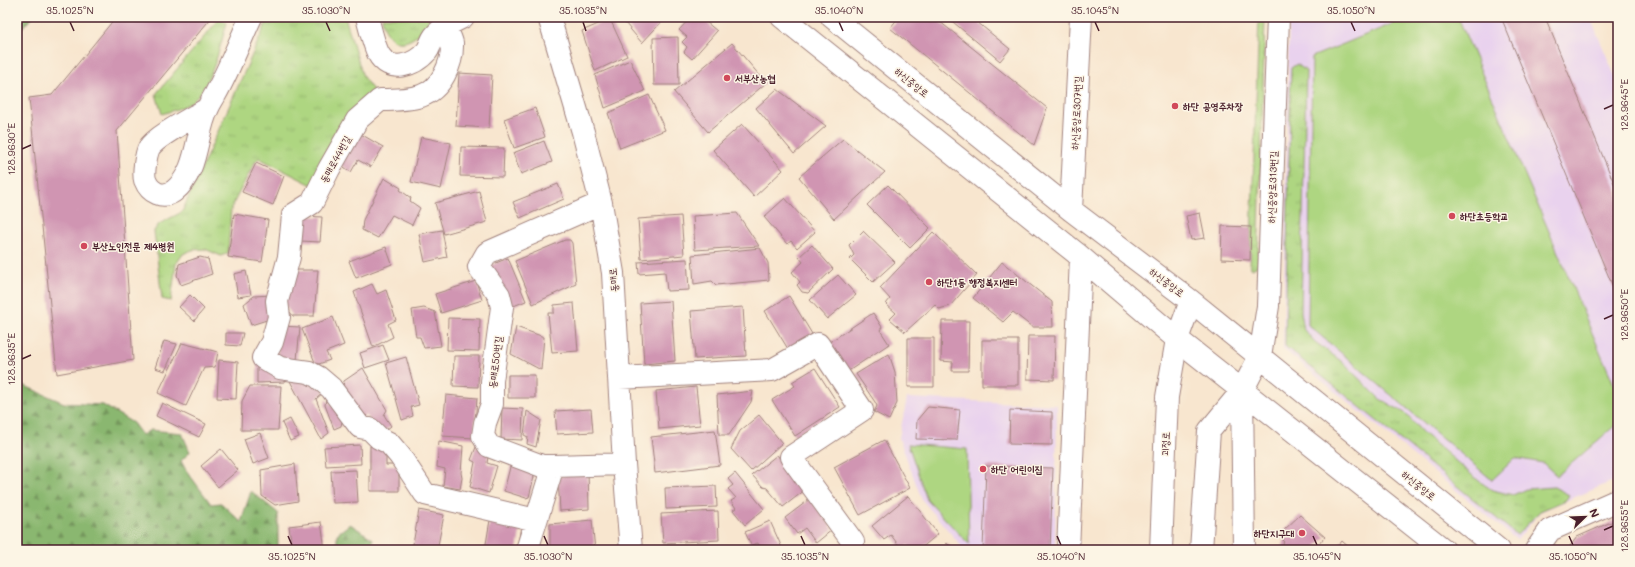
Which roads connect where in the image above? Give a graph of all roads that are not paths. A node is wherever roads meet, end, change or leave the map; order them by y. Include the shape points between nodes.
1 (251, 17) edge
2 (367, 17) edge
3 (549, 17) edge
4 (782, 17) edge
5 (832, 17) edge
6 (1081, 17) edge
7 (1278, 17) edge
8 (454, 21) edge
9 (207, 109) dead end
10 (601, 203) junction
11 (1071, 210) junction
12 (1081, 258) junction
13 (1192, 301) junction
14 (1177, 339) junction
15 (1260, 356) junction
16 (619, 378) junction
17 (1242, 391) junction
18 (624, 464) junction
19 (553, 466) junction
20 (1618, 500) edge
21 (536, 520) junction
22 (854, 547) edge
23 (528, 550) edge
24 (631, 550) edge
25 (1068, 550) edge
26 (1161, 550) edge
27 (1200, 550) edge
28 (1244, 550) edge
29 (1444, 550) edge
30 (1499, 550) edge
31 (1536, 550) edge

1 - 9 street
2 - 8 street via 378,53 395,66 405,66 418,60 428,50 434,38
3 - 10 street, 동매로
4 - 12 street
5 - 11 street, 하신중앙로
6 - 11 street, 하신중앙로307번길
7 - 15 street, 하신중앙로313번길 via 1268,306
8 - 21 street, 동매로44번길 via 450,63 439,84 421,96 380,100 357,120 312,203 294,215 290,257 277,301 279,317 272,342 262,358 280,368 309,372 318,377 331,388 360,427 370,429 389,443 425,494
10 - 16 street, 동매로 via 614,274
10 - 19 street, 동매로50번길 via 487,253 479,267 499,295 502,307 492,381 492,404 483,436 489,446 542,466
11 - 13 street, 하신중앙로
12 - 14 street
12 - 25 street
13 - 14 street, 괴정로
13 - 15 street, 하신중앙로
14 - 17 street
14 - 26 street, 괴정로 via 1167,397
15 - 17 street, 하신중앙로313번길
15 - 30 street, 하신중앙로
16 - 18 street, 동매로
16 - 22 street via 772,370 818,344 862,410 791,457
17 - 27 street via 1209,431
17 - 28 street
17 - 29 street
18 - 19 street
18 - 24 street, 동매로
19 - 21 street
20 - 31 street via 1550,530
21 - 23 street

